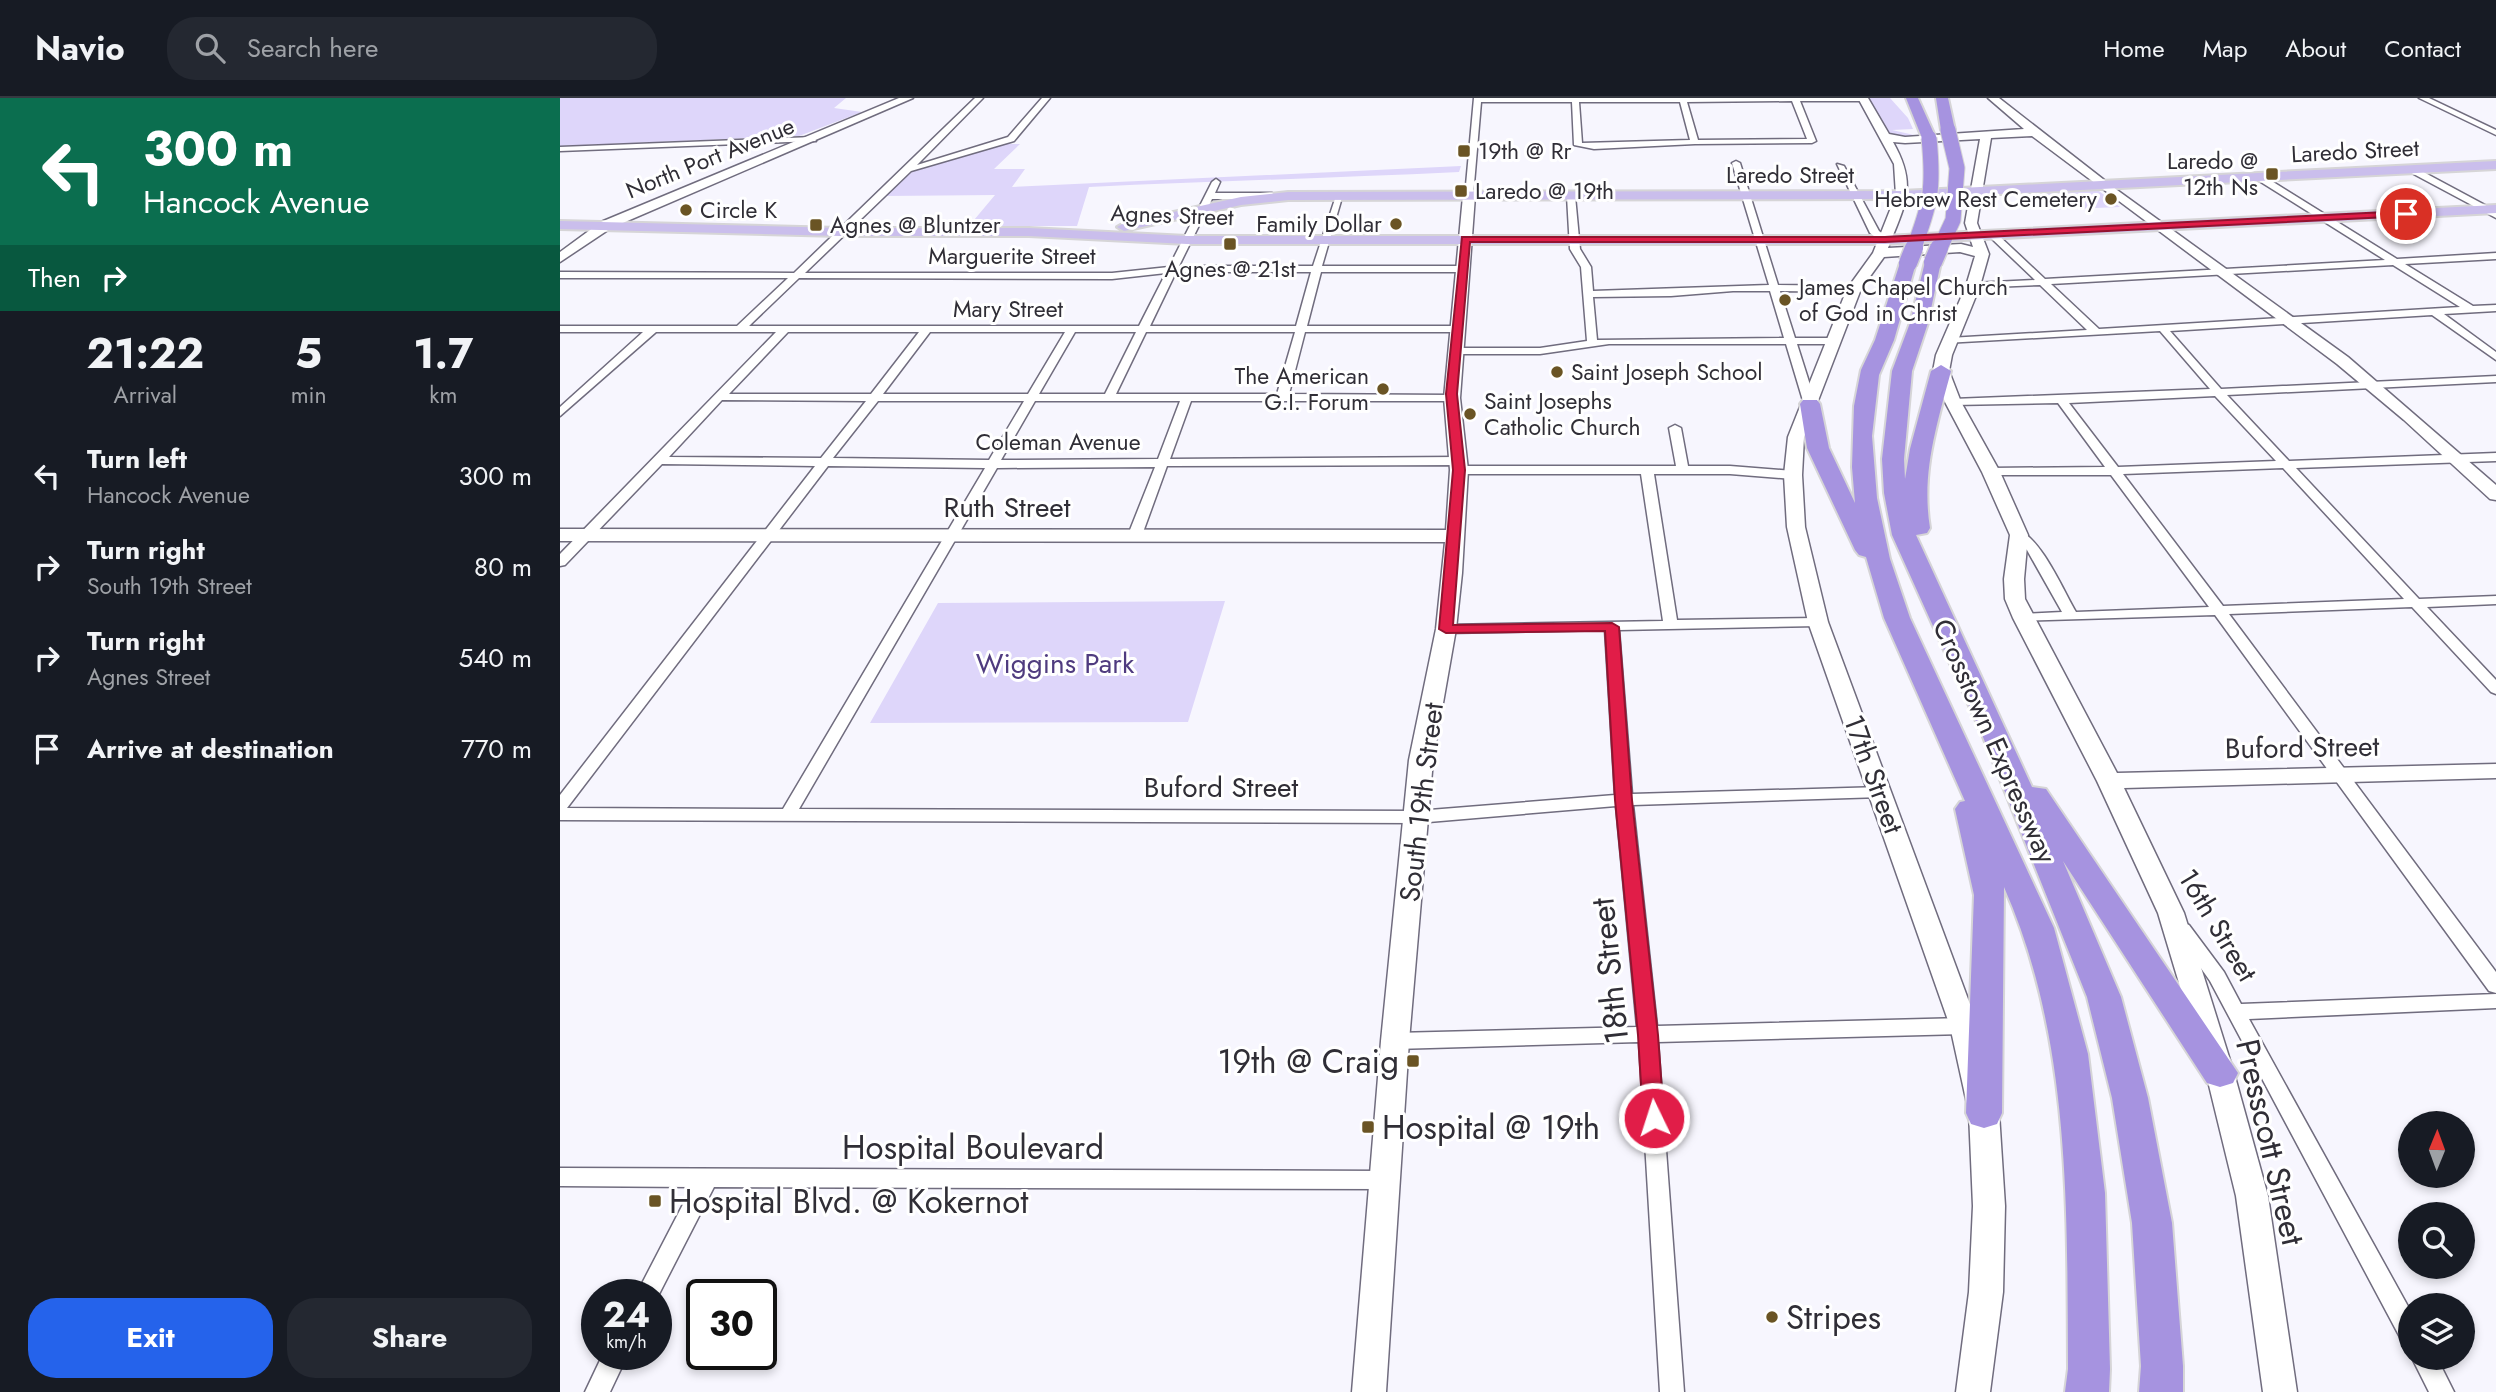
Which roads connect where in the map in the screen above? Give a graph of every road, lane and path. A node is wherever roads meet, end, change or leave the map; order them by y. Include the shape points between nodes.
1 (908, 98) edge
2 (979, 98) edge
3 (1046, 98) edge
4 (1575, 98) edge
5 (1634, 98) edge
6 (1896, 98) edge
7 (1912, 98) edge
8 (1930, 98) edge
9 (1942, 98) edge
10 (1993, 98) edge
11 (2423, 98) edge
12 (1478, 99) edge
13 (1517, 99) edge
14 (1683, 99) edge
15 (1795, 99) edge
16 (1863, 99) edge
17 (2496, 124) edge
18 (2480, 125) junction
19 (1948, 130) junction
20 (2037, 132) junction
21 (2496, 133) edge
22 (1926, 135) junction
23 (1986, 136) junction
24 (1886, 137) junction
25 (813, 139) junction
26 (1695, 142) junction
27 (560, 149) edge
28 (1736, 163) dead end
29 (2496, 165) edge
30 (1840, 166) dead end
31 (910, 169) junction
32 (2412, 169) junction
33 (2259, 177) junction
34 (1216, 182) dead end
35 (2105, 185) junction
36 (1976, 191) junction
37 (1902, 195) junction
38 (1209, 196) junction
39 (1288, 196) junction
40 (1340, 196) junction
41 (1469, 196) junction
42 (1571, 196) junction
43 (1746, 196) junction
44 (1856, 196) junction
45 (1201, 209) junction
46 (2492, 211) edge
47 (2327, 218) junction
48 (560, 225) edge
49 (606, 225) junction
50 (2161, 227) junction
51 (840, 232) junction
52 (1029, 232) junction
53 (1994, 236) junction
54 (1975, 237) junction
55 (1466, 239) junction
56 (1186, 240) junction
57 (1327, 240) junction
58 (1574, 240) junction
59 (1760, 240) junction
60 (1901, 247) junction
61 (1982, 254) junction
62 (2496, 256) edge
63 (560, 258) edge
64 (2393, 262) junction
65 (1173, 268) junction
66 (1317, 268) junction
67 (1463, 269) junction
68 (2220, 272) junction
69 (560, 275) edge
70 (796, 275) junction
71 (2042, 282) junction
72 (1973, 286) junction
73 (1776, 288) junction
74 (1854, 289) junction
75 (1588, 294) junction
76 (2496, 308) edge
77 (2472, 310) junction
78 (2435, 312) junction
79 (2287, 321) junction
80 (560, 329) edge
81 (653, 329) junction
82 (740, 329) junction
83 (785, 329) junction
84 (1301, 329) junction
85 (1457, 329) junction
86 (2163, 329) junction
87 (926, 330) junction
88 (1071, 330) junction
89 (1142, 330) junction
90 (2097, 333) junction
91 (1793, 341) junction
92 (1831, 341) junction
93 (1949, 341) junction
94 (1592, 342) junction
95 (1454, 351) junction
96 (2496, 358) edge
97 (1941, 371) junction
98 (2496, 379) edge
99 (2372, 385) junction
100 (2218, 392) junction
101 (717, 397) junction
102 (875, 397) junction
103 (1031, 397) junction
104 (1109, 397) junction
105 (1187, 398) junction
106 (1282, 398) junction
107 (1452, 398) junction
108 (2061, 400) junction
109 (1953, 402) junction
110 (1810, 404) junction
111 (560, 413) edge
112 (1675, 428) dead end
113 (2496, 457) edge
114 (2455, 458) junction
115 (658, 460) junction
116 (824, 462) junction
117 (1164, 462) junction
118 (992, 464) junction
119 (2286, 464) junction
120 (1459, 466) junction
121 (1647, 470) junction
122 (1683, 470) junction
123 (2116, 471) junction
124 (1991, 472) junction
125 (1793, 475) junction
126 (2496, 495) edge
127 (560, 535) edge
128 (586, 535) junction
129 (768, 535) junction
130 (951, 535) junction
131 (1135, 535) junction
132 (2019, 535) junction
133 (1455, 536) junction
134 (560, 562) edge
135 (1882, 577) junction
136 (1924, 583) junction
137 (2496, 600) edge
138 (2414, 603) junction
139 (2219, 610) junction
140 (2071, 615) junction
141 (2023, 618) junction
142 (1818, 622) junction
143 (1671, 625) junction
144 (1612, 627) junction
145 (1446, 629) junction
146 (2496, 689) edge
147 (1997, 737) junction
148 (1956, 751) junction
149 (2496, 771) edge
150 (2343, 776) junction
151 (2109, 781) junction
152 (1882, 792) junction
153 (1624, 800) junction
154 (560, 806) edge
155 (560, 814) edge
156 (787, 816) junction
157 (1417, 817) junction
158 (2171, 914) junction
159 (2496, 986) edge
160 (2496, 1001) edge
161 (2235, 1012) junction
162 (1964, 1026) junction
163 (1648, 1035) junction
164 (1395, 1041) junction
165 (2220, 1073) junction
166 (1984, 1113) junction
167 (560, 1177) edge
168 (708, 1177) junction
169 (1385, 1180) junction
170 (655, 1279) edge
171 (2398, 1311) edge
172 (608, 1370) edge
173 (2430, 1370) edge
174 (2161, 1379) edge
175 (2088, 1381) edge
176 (597, 1392) edge
177 (1369, 1392) edge
178 (1672, 1392) edge
179 (1973, 1392) edge
180 (2280, 1392) edge
181 (2442, 1392) edge

1 - 25 main road, North Port Avenue
2 - 31 street
3 - 31 street via 1012,139
4 - 5 street
4 - 13 street
4 - 26 street via 1580,147
5 - 14 street
6 - 22 highway
7 - 22 highway
8 - 19 highway, Crosstown Expressway
9 - 19 highway
10 - 20 main road
11 - 18 street
12 - 13 street
12 - 41 street, South 19th Street
14 - 15 street
14 - 26 street
15 - 16 street
15 - 26 street via 1812,141
16 - 24 main road, Crosstown Expressway
17 - 18 street
18 - 21 street
19 - 60 highway, Crosstown Expressway, bridge via 1956,168 1954,220
20 - 23 main road
20 - 35 main road
22 - 60 highway, Crosstown Expressway, bridge via 1933,177 1929,209
23 - 24 main road
23 - 36 main road
24 - 37 main road, Crosstown Expressway via 1900,164
25 - 27 street
25 - 49 main road, North Port Avenue
28 - 43 street
29 - 32 main road, Laredo Street
30 - 44 street
31 - 51 street
32 - 33 main road, Laredo Street
32 - 46 street
33 - 35 main road, Laredo Street
33 - 47 street
34 - 38 street
35 - 36 main road, Laredo Street
35 - 50 main road
36 - 37 main road, Laredo Street
36 - 54 main road via 1971,223
37 - 44 main road, Laredo Street
37 - 60 main road, Crosstown Expressway
38 - 39 street, Laredo Street
38 - 45 street
39 - 40 main road, Laredo Street
39 - 45 main road
40 - 41 main road, Laredo Street
40 - 57 street
41 - 42 main road, Laredo Street
41 - 55 main road, South 19th Street
42 - 43 main road, Laredo Street
42 - 58 street
43 - 44 main road, Laredo Street
43 - 59 street
44 - 60 street via 1875,233
45 - 52 main road via 1132,226
45 - 56 street
46 - 47 main road, Agnes Street
47 - 50 main road, Agnes Street
47 - 64 street
48 - 49 main road, Agnes Street
49 - 51 main road, Agnes Street
49 - 63 main road, North Port Avenue
50 - 53 main road, Agnes Street
50 - 68 main road
51 - 52 main road, Agnes Street
51 - 70 street
52 - 56 main road, Agnes Street
53 - 54 main road, Agnes Street
53 - 71 street
54 - 60 main road, Agnes Street
54 - 61 main road
55 - 57 main road, Agnes Street
55 - 58 main road, Agnes Street
55 - 67 main road, South 19th Street
56 - 57 main road, Agnes Street
56 - 65 street
57 - 66 street
58 - 59 main road, Agnes Street
58 - 75 street via 1586,267
59 - 60 main road, Agnes Street
59 - 73 street
60 - 61 main road via 1961,248
60 - 74 main road, Crosstown Expressway
60 - 135 highway, Crosstown Expressway via 1885,338 1870,372 1861,428 1863,484
60 - 136 highway, Crosstown Expressway via 1919,323 1902,371 1893,459 1895,493 1903,535
61 - 72 main road
62 - 64 street
64 - 68 street
64 - 77 street
65 - 66 street, Marguerite Street
65 - 70 street, Marguerite Street via 1112,276
65 - 89 street
66 - 67 street, Marguerite Street
66 - 84 street
67 - 85 main road, South 19th Street
68 - 71 street
68 - 79 main road
69 - 70 street, Marguerite Street
70 - 82 street
71 - 72 street
71 - 90 street
72 - 93 main road
73 - 74 street
73 - 75 street
73 - 91 street
74 - 92 main road, Crosstown Expressway
75 - 94 street
76 - 77 street
77 - 78 street
78 - 79 street
78 - 96 street
79 - 86 street
79 - 99 main road
80 - 81 street, Mary Street
81 - 82 street, Mary Street
81 - 111 street
82 - 83 street, Mary Street
83 - 87 street, Mary Street
83 - 101 street
84 - 85 street, Mary Street
84 - 89 street, Mary Street
84 - 106 street
85 - 95 main road, South 19th Street
86 - 90 street
86 - 100 street
87 - 88 street, Mary Street
87 - 102 street
88 - 89 street, Mary Street
88 - 103 street
89 - 104 street
90 - 93 street
91 - 92 street
91 - 94 street
91 - 110 street
92 - 110 main road, Crosstown Expressway
93 - 97 main road
94 - 95 street via 1540,351
95 - 107 main road, South 19th Street
97 - 109 main road
97 - 136 highway via 1915,474 1913,505 1923,545
98 - 99 street
99 - 100 street
99 - 114 main road
100 - 108 street
100 - 119 street
101 - 102 street
101 - 115 street
102 - 103 street
102 - 116 street
103 - 104 street
103 - 118 street
104 - 105 street
105 - 106 street
105 - 117 street
106 - 107 street
107 - 120 main road, South 19th Street
108 - 109 street
108 - 123 street
109 - 124 main road
110 - 125 main road, 17th Street via 1796,437
110 - 135 highway via 1818,449
112 - 122 street
113 - 114 street
114 - 119 street
114 - 126 main road
115 - 116 street, Coleman Avenue
115 - 128 street
116 - 118 street, Coleman Avenue
116 - 129 street
117 - 118 street, Coleman Avenue
117 - 120 street, Coleman Avenue
117 - 131 street
118 - 130 street
119 - 123 street
119 - 138 street
120 - 121 street, Coleman Avenue
120 - 133 main road, South 19th Street
121 - 122 street, Coleman Avenue
121 - 143 street
122 - 125 street, Coleman Avenue
123 - 124 street
123 - 139 street
124 - 132 main road
125 - 142 main road, 17th Street via 1796,527
127 - 128 main road, Ruth Street
128 - 129 main road, Ruth Street
128 - 134 street
129 - 130 main road, Ruth Street
129 - 154 street
130 - 131 main road, Ruth Street
130 - 156 street
131 - 133 main road, Ruth Street
132 - 140 street via 2032,548
132 - 141 main road, 16th Street via 2014,579 2015,599
133 - 145 main road, South 19th Street
135 - 148 highway, Crosstown Expressway
136 - 147 highway, Crosstown Expressway
137 - 138 street
138 - 139 street
138 - 146 street
139 - 140 street
139 - 150 street
140 - 141 street
141 - 151 main road, 16th Street
142 - 143 street
142 - 152 main road, 17th Street
143 - 144 street
144 - 145 street
144 - 153 street, 18th Street
145 - 157 main road, South 19th Street via 1421,760
147 - 165 highway
147 - 174 highway, Crosstown Expressway via 2104,997 2130,1098 2152,1223
148 - 166 highway via 1990,895
148 - 175 highway, Crosstown Expressway via 2038,928 2070,1054 2086,1193
149 - 150 main road, Buford Street
150 - 151 main road, Buford Street
150 - 159 street
151 - 158 main road, 16th Street
152 - 153 street, Buford Street
152 - 162 main road, 17th Street
153 - 157 street, Buford Street
153 - 163 street, 18th Street
155 - 156 street, Buford Street
156 - 157 street, Buford Street
157 - 164 main road, South 19th Street
158 - 161 street, 16th Street via 2217,977
158 - 165 main road, Presscott Street
160 - 161 street
161 - 171 street, 16th Street
162 - 163 street
162 - 166 main road, 17th Street
163 - 164 street
163 - 178 street, 18th Street
164 - 169 main road, South 19th Street
165 - 180 main road, Presscott Street via 2252,1196
166 - 179 main road, 17th Street via 1989,1206 1986,1292
167 - 168 street, Hospital Boulevard
168 - 169 street, Hospital Boulevard
168 - 170 street
169 - 177 main road, South 19th Street
172 - 176 street
173 - 181 street

